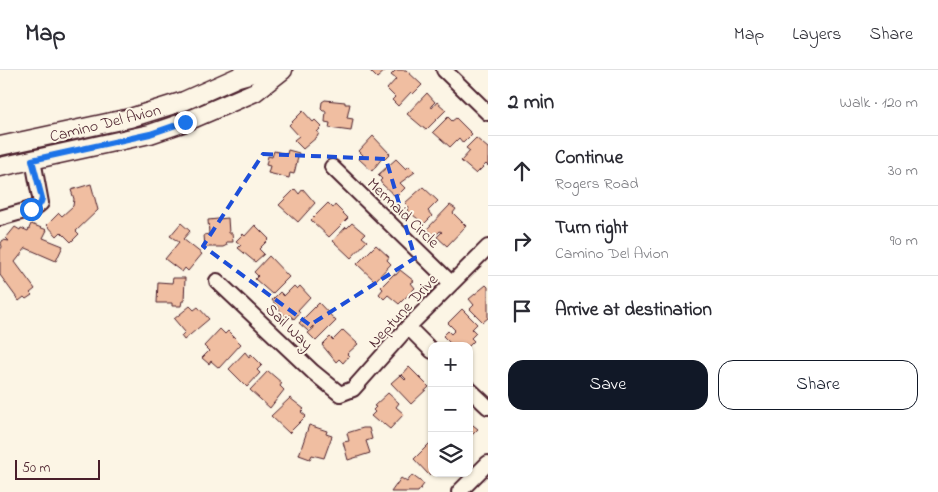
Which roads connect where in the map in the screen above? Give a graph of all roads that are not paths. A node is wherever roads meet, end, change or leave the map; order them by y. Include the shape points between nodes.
1 (263, 70) edge
2 (283, 70) edge
3 (444, 70) edge
4 (488, 113) edge
5 (0, 146) edge
6 (32, 160) junction
7 (0, 167) edge
8 (332, 167) dead end
9 (0, 218) edge
10 (488, 247) edge
11 (217, 280) dead end
12 (451, 283) junction
13 (408, 327) junction
14 (428, 347) edge
15 (473, 392) edge
16 (340, 394) joint
17 (488, 407) edge
18 (488, 463) edge
19 (459, 492) edge

1 - 5 main road, Camino Del Avion via 130,118
2 - 6 main road, Camino Del Avion via 255,92 185,122 150,134
3 - 4 street
6 - 7 main road, Camino Del Avion
6 - 9 street via 41,202 35,208
8 - 12 street, Mermaid Circle
10 - 12 street, Neptune Drive
11 - 16 street, Sail Way
12 - 13 street, Neptune Drive
13 - 14 street
13 - 16 street, Neptune Drive via 353,388
15 - 17 street
18 - 19 street

